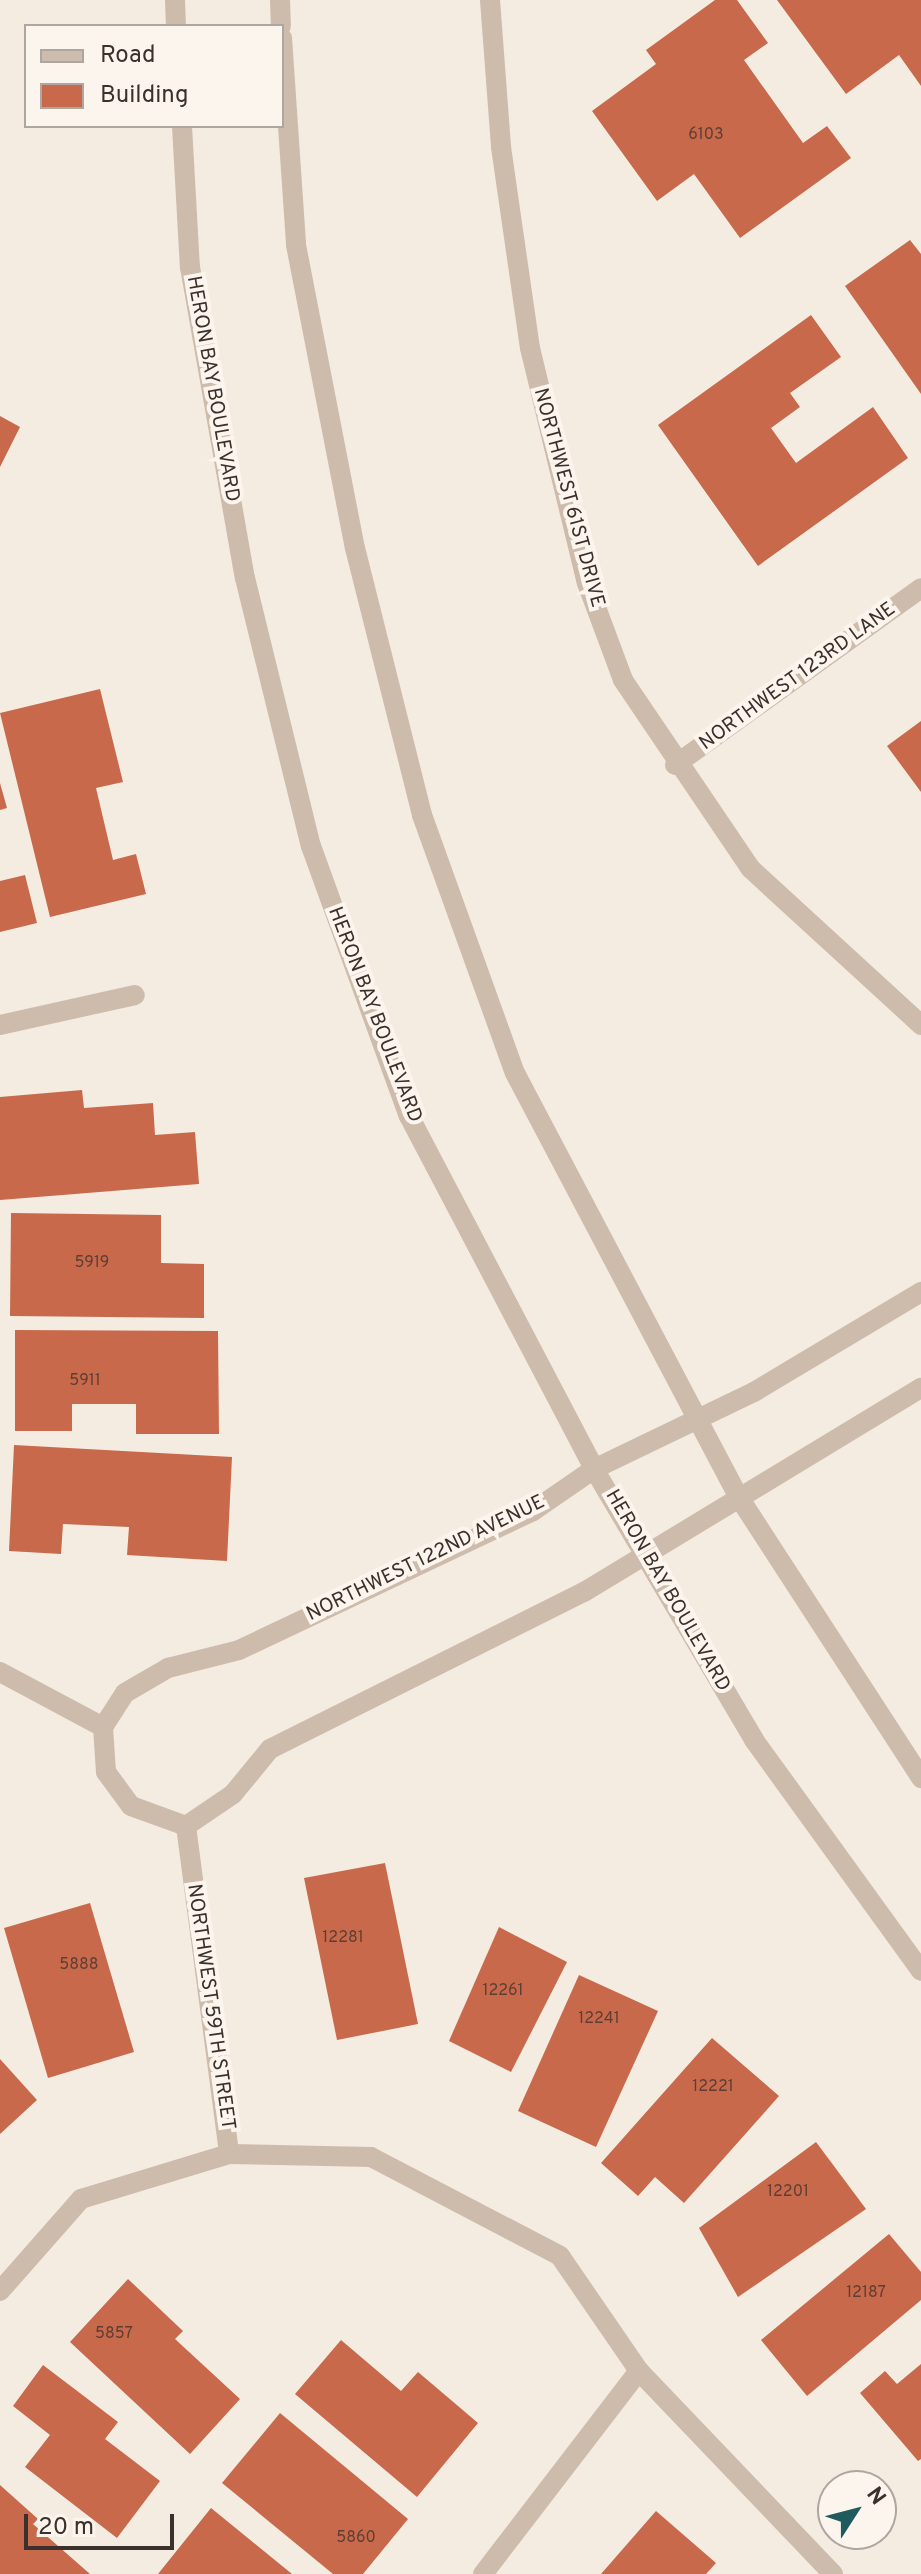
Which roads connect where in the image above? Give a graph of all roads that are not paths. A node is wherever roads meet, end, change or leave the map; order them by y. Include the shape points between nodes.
1 (175, 0) edge
2 (280, 0) edge
3 (490, 0) edge
4 (176, 24) edge
5 (281, 24) edge
6 (284, 68) edge
7 (182, 128) edge
8 (921, 588) edge
9 (675, 765) junction
10 (135, 995) dead end
11 (0, 1025) edge
12 (921, 1025) edge
13 (921, 1292) edge
14 (921, 1388) edge
15 (698, 1420) junction
16 (594, 1469) junction
17 (740, 1499) junction
18 (647, 1556) junction
19 (0, 1672) edge
20 (103, 1727) junction
21 (921, 1778) edge
22 (186, 1826) junction
23 (921, 1971) edge
24 (229, 2154) junction
25 (0, 2291) edge
26 (639, 2371) junction
27 (483, 2574) edge
28 (833, 2574) edge

1 - 4 street
2 - 5 street
3 - 9 street, NORTHWEST 61ST DRIVE via 501,147 530,348 587,583 623,680
6 - 15 street via 296,245 355,548 422,815 515,1073
7 - 16 street, HERON BAY BOULEVARD via 190,267 242,563 311,846 409,1116
8 - 9 street, NORTHWEST 123RD LANE
9 - 12 street, NORTHWEST 61ST DRIVE via 751,869
10 - 11 street
13 - 15 street, NORTHWEST 122ND AVENUE
14 - 17 street
15 - 16 street, NORTHWEST 122ND AVENUE
15 - 17 street
16 - 18 street, HERON BAY BOULEVARD
16 - 20 street, NORTHWEST 122ND AVENUE via 533,1511 239,1650 168,1668 125,1693
17 - 18 street
17 - 21 street
18 - 22 street via 270,1749 233,1794
18 - 23 street, HERON BAY BOULEVARD via 754,1740
19 - 20 street
20 - 22 street via 106,1772 131,1806
22 - 24 street, NORTHWEST 59TH STREET
24 - 25 street via 81,2199
24 - 26 street, NORTHWEST 59TH STREET via 371,2157 560,2256
26 - 27 street
26 - 28 street, NORTHWEST 59TH STREET

